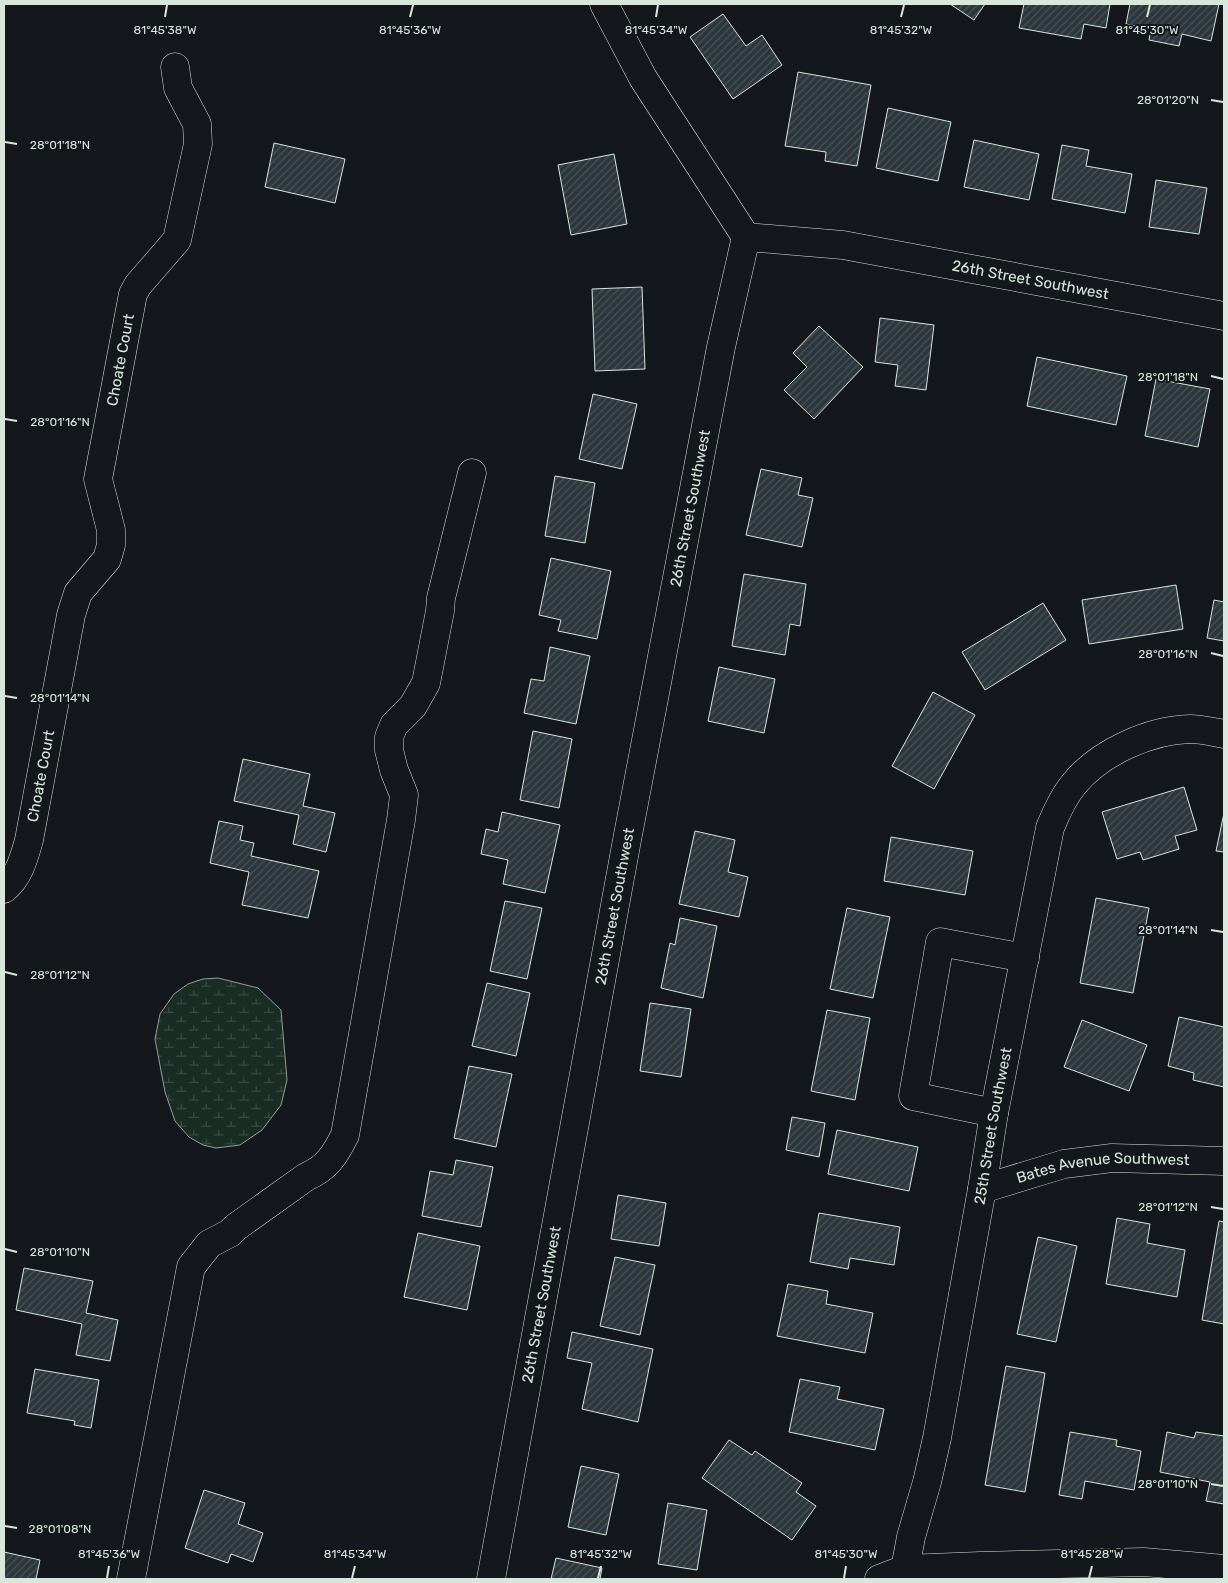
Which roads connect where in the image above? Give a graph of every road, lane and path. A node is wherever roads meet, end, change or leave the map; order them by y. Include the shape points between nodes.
1 (604, 4) edge
2 (176, 67) dead end
3 (746, 237) junction
4 (1224, 316) edge
5 (472, 473) dead end
6 (1224, 734) edge
7 (4, 889) edge
8 (1025, 958) junction
9 (994, 1113) junction
10 (1224, 1161) edge
11 (982, 1189) junction
12 (905, 1569) junction
13 (1224, 1569) edge
14 (131, 1579) edge
15 (491, 1579) edge
16 (879, 1579) edge

1 - 3 street via 643,78
2 - 7 street, Choate Court via 178,88 197,124 198,144 177,240 133,294 98,479 111,530 111,545 107,559 78,594 71,615 29,840 12,883
3 - 4 street, 26th Street Southwest via 843,245
3 - 15 street, 26th Street Southwest via 721,347 626,840
5 - 14 street via 441,598 426,682 412,706 394,725 389,737 394,770 404,795 346,1135 334,1156 321,1168 230,1233 208,1244 191,1267
6 - 8 street, 25th Street Southwest via 1191,729 1142,738 1117,749 1074,784 1050,828
8 - 9 street, 25th Street Southwest
8 - 9 street via 940,942 913,1096
9 - 11 street, 25th Street Southwest
10 - 11 street, Bates Avenue Southwest via 1112,1158 1064,1164
11 - 12 street, 25th Street Southwest via 937,1438
12 - 13 street via 1144,1562
12 - 16 street

